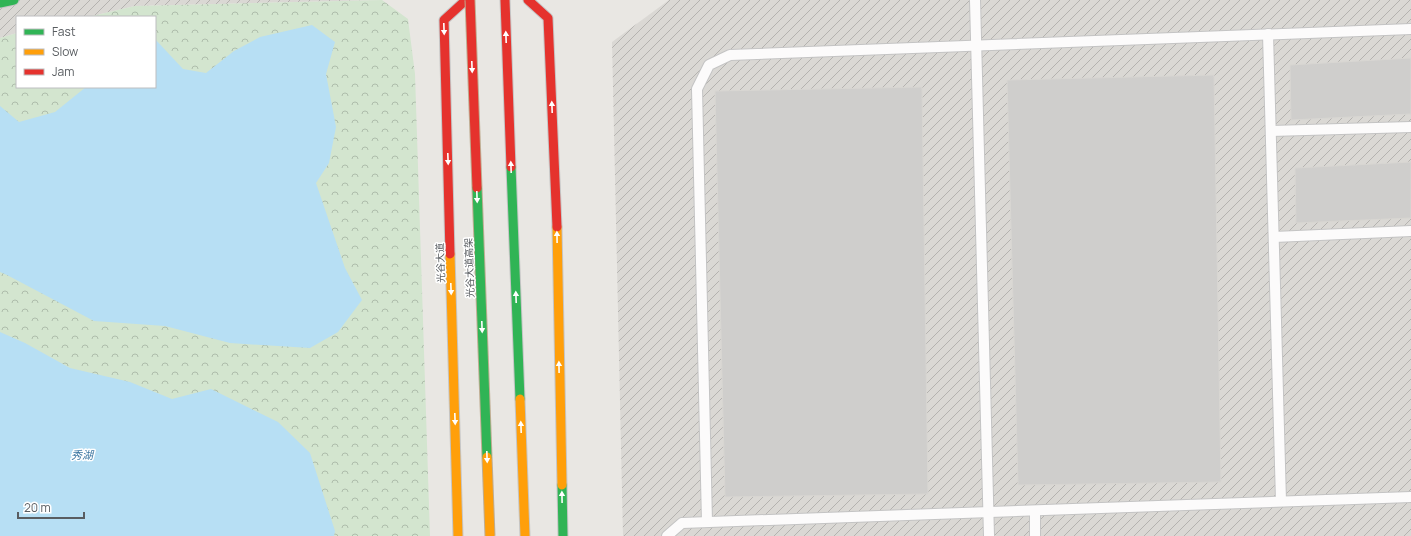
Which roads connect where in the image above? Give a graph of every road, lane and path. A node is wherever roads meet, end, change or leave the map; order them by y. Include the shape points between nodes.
1 (14, 0) edge
2 (466, 0) edge
3 (470, 0) edge
4 (505, 0) edge
5 (528, 0) edge
6 (975, 0) edge
7 (0, 3) edge
8 (1411, 29) edge
9 (1268, 34) junction
10 (976, 45) junction
11 (1411, 127) edge
12 (1271, 131) junction
13 (1411, 231) edge
14 (1274, 237) junction
15 (1411, 497) edge
16 (1281, 501) junction
17 (1035, 511) junction
18 (990, 512) junction
19 (707, 522) junction
20 (458, 536) edge
21 (490, 536) edge
22 (525, 536) edge
23 (563, 536) edge
24 (667, 536) edge
25 (990, 536) edge
26 (1035, 536) edge

1 - 7 main road
2 -> 20 main road, 光谷大道 via 444,20
3 -> 21 main road, 光谷大道高架, bridge
22 -> 4 main road
23 -> 5 main road via 557,226 548,18
6 - 10 lane
8 - 9 lane
9 - 10 lane
9 - 12 lane
10 - 18 lane
10 - 19 lane via 730,55 709,65 697,89
11 - 12 lane
12 - 14 lane
13 - 14 lane
14 - 16 lane
15 - 16 lane
16 - 17 lane
17 - 18 lane
17 - 26 lane
18 - 19 lane
18 - 25 lane
19 - 24 lane via 682,523

